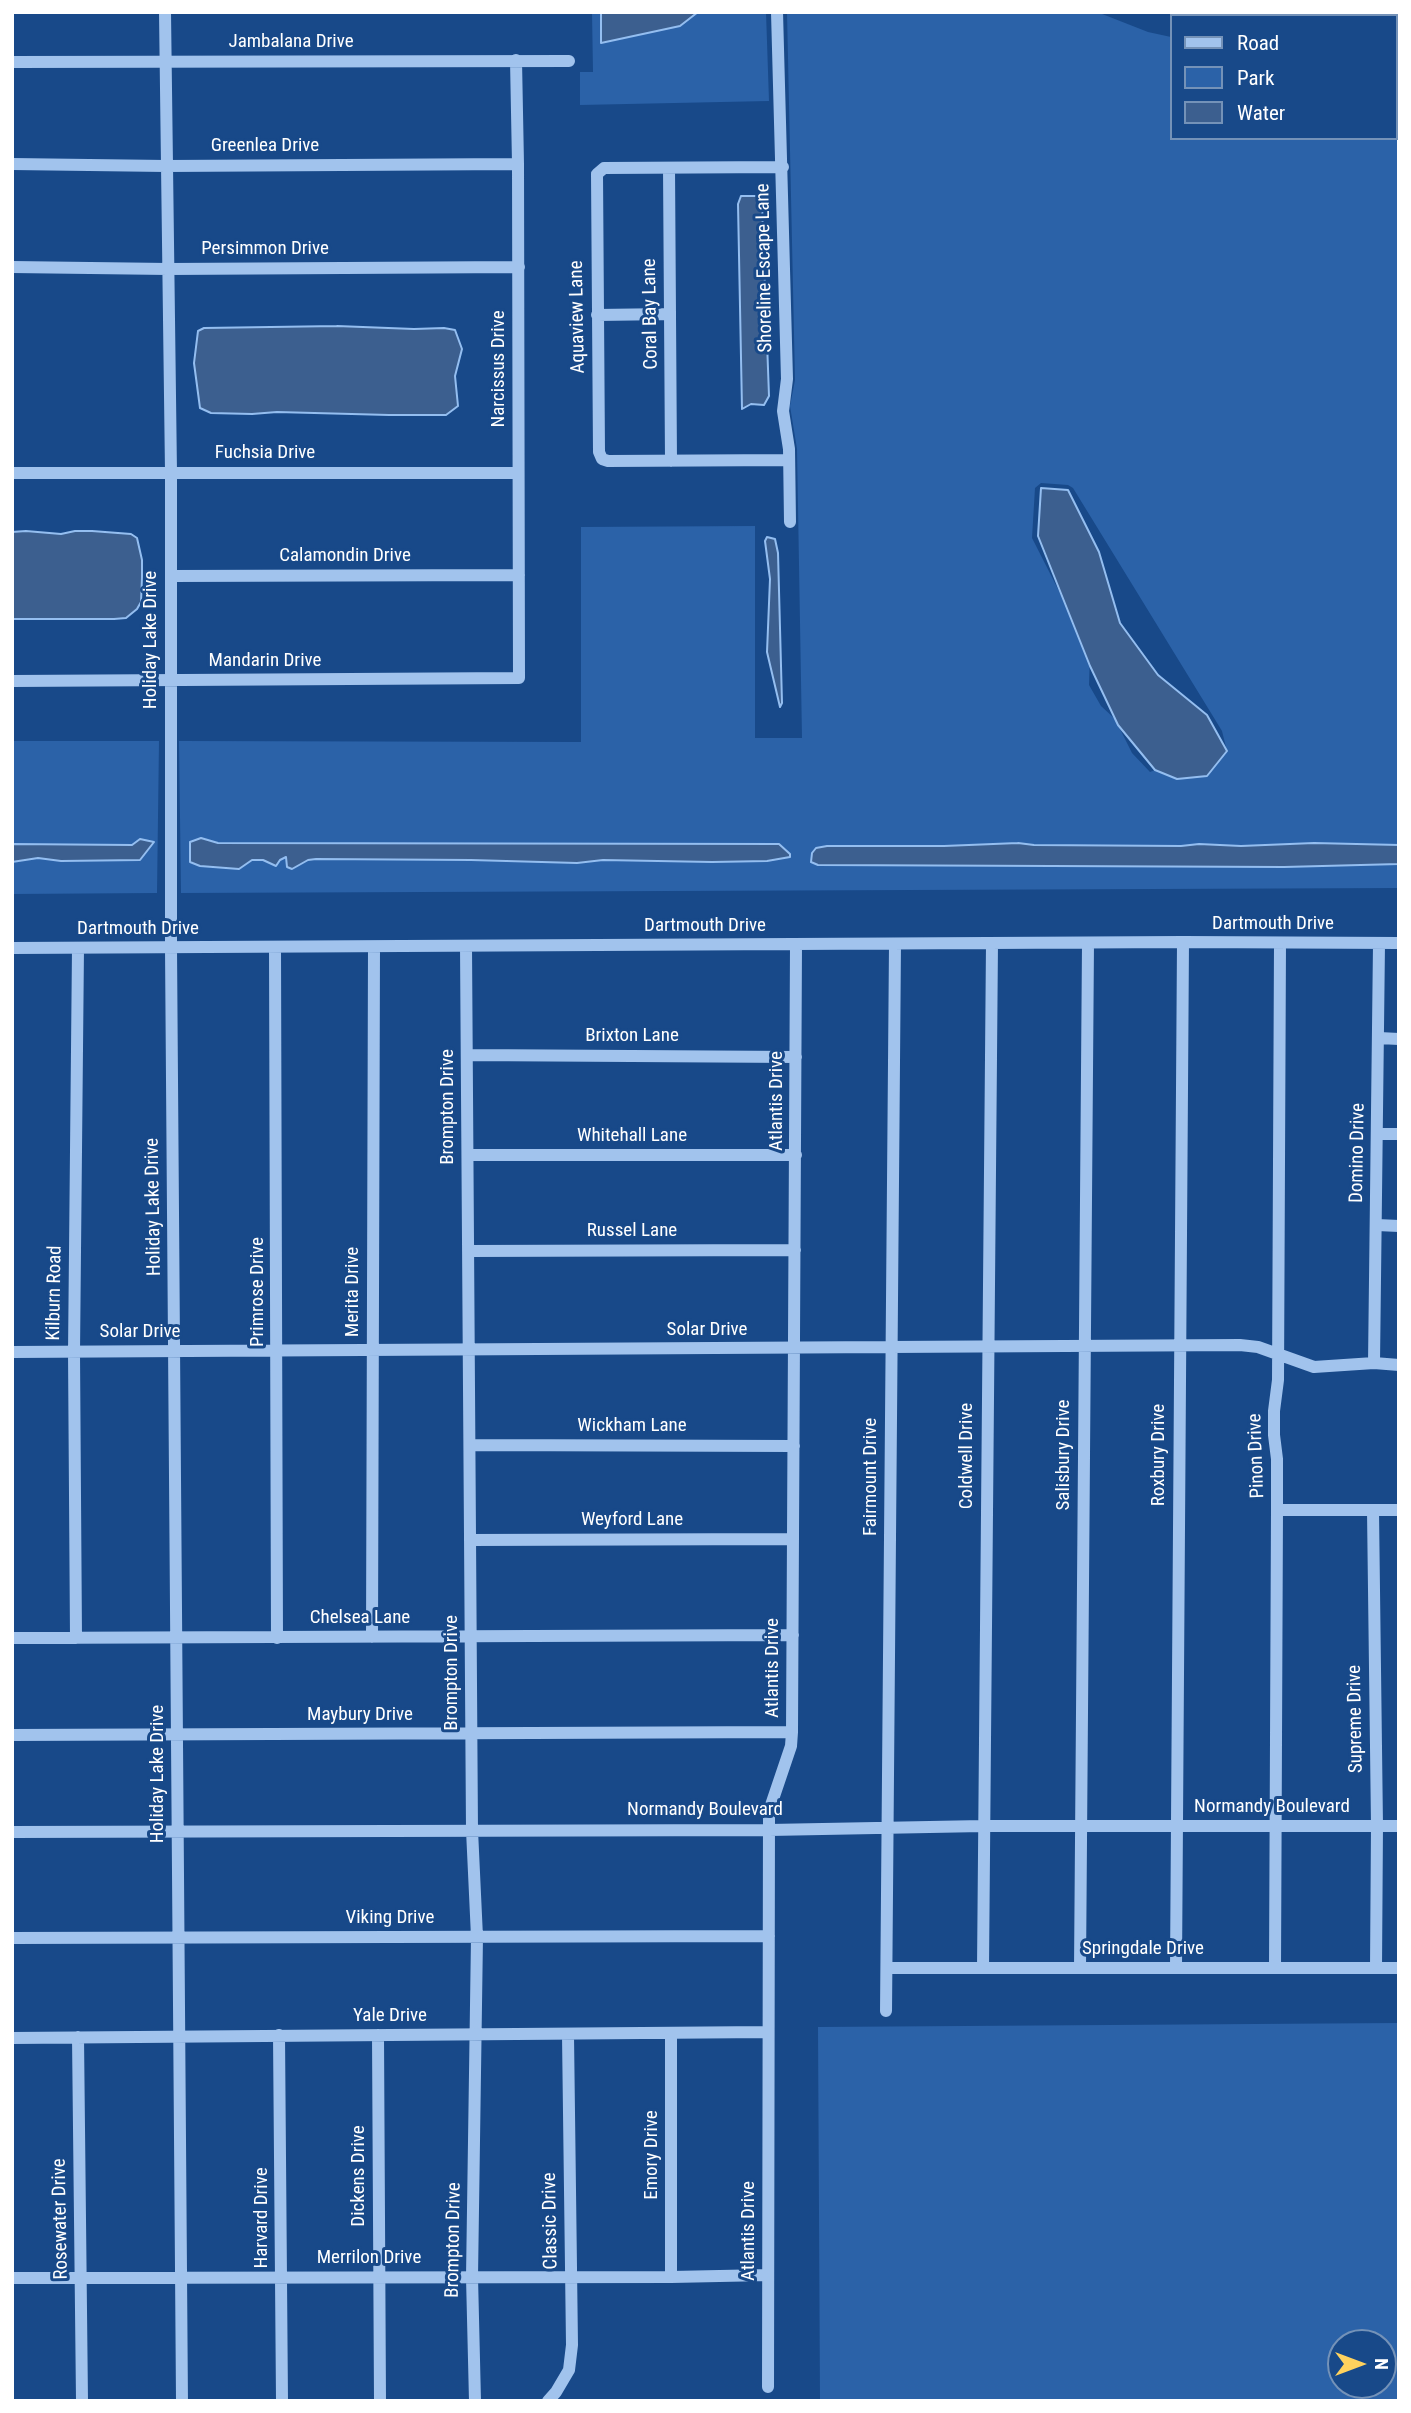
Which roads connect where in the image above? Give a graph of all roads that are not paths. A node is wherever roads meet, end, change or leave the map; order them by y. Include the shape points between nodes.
1 (165, 12) edge
2 (776, 12) edge
3 (516, 60) junction
4 (569, 61) dead end
5 (12, 62) edge
6 (165, 62) junction
7 (12, 164) edge
8 (519, 164) junction
9 (166, 166) junction
10 (783, 167) junction
11 (668, 168) junction
12 (12, 267) edge
13 (519, 267) junction
14 (168, 269) junction
15 (597, 314) junction
16 (670, 314) junction
17 (789, 460) junction
18 (671, 461) junction
19 (171, 472) junction
20 (12, 473) edge
21 (518, 473) junction
22 (790, 522) dead end
23 (519, 575) junction
24 (170, 576) junction
25 (519, 678) joint
26 (12, 681) edge
27 (171, 681) junction
28 (1183, 942) junction
29 (992, 943) junction
30 (1088, 943) junction
31 (1280, 943) junction
32 (1399, 943) edge
33 (796, 944) junction
34 (895, 944) junction
35 (1379, 944) junction
36 (466, 946) junction
37 (275, 947) junction
38 (374, 947) junction
39 (12, 948) edge
40 (78, 948) junction
41 (171, 948) junction
42 (1379, 1038) junction
43 (1399, 1039) edge
44 (467, 1055) junction
45 (796, 1056) junction
46 (1377, 1134) junction
47 (1399, 1134) edge
48 (796, 1155) junction
49 (468, 1156) junction
50 (1377, 1225) junction
51 (1399, 1226) edge
52 (795, 1250) junction
53 (468, 1251) junction
54 (1179, 1345) junction
55 (891, 1346) junction
56 (987, 1346) junction
57 (1084, 1346) junction
58 (794, 1349) junction
59 (175, 1351) junction
60 (372, 1351) junction
61 (469, 1351) junction
62 (12, 1352) edge
63 (74, 1352) junction
64 (277, 1352) junction
65 (1278, 1355) junction
66 (1374, 1363) junction
67 (1399, 1365) edge
68 (470, 1445) junction
69 (794, 1446) junction
70 (1278, 1510) junction
71 (1399, 1510) edge
72 (1373, 1511) junction
73 (793, 1539) junction
74 (470, 1540) junction
75 (793, 1634) junction
76 (277, 1637) junction
77 (372, 1637) junction
78 (471, 1637) junction
79 (12, 1638) edge
80 (76, 1638) junction
81 (176, 1638) junction
82 (792, 1732) junction
83 (471, 1733) junction
84 (12, 1735) edge
85 (177, 1735) junction
86 (1276, 1825) junction
87 (983, 1826) junction
88 (1080, 1826) junction
89 (1177, 1826) junction
90 (1377, 1826) junction
91 (1399, 1826) edge
92 (888, 1827) junction
93 (472, 1830) junction
94 (769, 1830) junction
95 (178, 1831) junction
96 (12, 1832) edge
97 (769, 1936) junction
98 (477, 1937) junction
99 (12, 1938) edge
100 (179, 1938) junction
101 (887, 1968) junction
102 (983, 1968) junction
103 (1080, 1968) junction
104 (1176, 1968) junction
105 (1275, 1968) junction
106 (1376, 1968) junction
107 (1399, 1968) edge
108 (886, 2011) dead end
109 (768, 2032) junction
110 (671, 2033) junction
111 (279, 2035) junction
112 (378, 2035) junction
113 (477, 2035) junction
114 (568, 2035) junction
115 (78, 2037) junction
116 (179, 2037) junction
117 (12, 2038) edge
118 (768, 2275) junction
119 (282, 2277) junction
120 (472, 2277) junction
121 (570, 2277) junction
122 (671, 2277) junction
123 (12, 2278) edge
124 (81, 2278) junction
125 (181, 2278) junction
126 (379, 2278) junction
127 (768, 2387) dead end
128 (82, 2401) edge
129 (182, 2401) edge
130 (282, 2401) edge
131 (380, 2401) edge
132 (475, 2401) edge
133 (548, 2401) edge

1 - 6 street, Holiday Lake Drive
2 - 10 street, Shoreline Escape Lane
3 - 4 street, Jambalana Drive
3 - 6 street, Jambalana Drive
3 - 8 street, Narcissus Drive
5 - 6 street, Jambalana Drive
6 - 9 street, Holiday Lake Drive
7 - 9 street, Greenlea Drive
8 - 9 street, Greenlea Drive
8 - 13 street, Narcissus Drive
9 - 14 street, Holiday Lake Drive
10 - 11 street, Aquaview Lane
10 - 17 street, Shoreline Escape Lane via 787,379 783,411
11 - 15 street, Aquaview Lane via 604,168 597,174
11 - 16 street, Coral Bay Lane
12 - 14 street, Persimmon Drive
13 - 14 street, Persimmon Drive
13 - 21 street, Narcissus Drive
14 - 19 street, Holiday Lake Drive
15 - 16 street
15 - 18 street, Aquaview Lane via 600,456 608,461
16 - 18 street, Coral Bay Lane
17 - 18 street, Aquaview Lane
17 - 22 street, Shoreline Escape Lane
19 - 20 street, Fuchsia Drive
19 - 21 street, Fuchsia Drive
19 - 24 street, Holiday Lake Drive
21 - 23 street, Narcissus Drive
23 - 24 street, Calamondin Drive
23 - 25 street, Narcissus Drive
24 - 27 street, Holiday Lake Drive
25 - 27 street, Mandarin Drive
26 - 27 street, Mandarin Drive
27 - 41 street, Holiday Lake Drive
28 - 30 street, Dartmouth Drive
28 - 31 street, Dartmouth Drive
28 - 54 street, Roxbury Drive
29 - 30 street, Dartmouth Drive
29 - 34 street, Dartmouth Drive
29 - 56 street, Coldwell Drive
30 - 57 street, Salisbury Drive
31 - 35 street, Dartmouth Drive
31 - 65 street, Pinon Drive
32 - 35 street, Dartmouth Drive
33 - 34 street, Dartmouth Drive
33 - 36 street, Dartmouth Drive
33 - 45 street, Atlantis Drive
34 - 55 street, Fairmount Drive
35 - 42 street, Domino Drive
36 - 38 street, Dartmouth Drive
36 - 44 street, Brompton Drive
37 - 38 street, Dartmouth Drive
37 - 41 street, Dartmouth Drive
37 - 64 street, Primrose Drive
38 - 60 street, Merita Drive
39 - 40 street, Dartmouth Drive
40 - 41 street, Dartmouth Drive
40 - 63 street, Kilburn Road
41 - 59 street, Holiday Lake Drive
42 - 43 street
42 - 46 street, Domino Drive
44 - 45 street, Brixton Lane
44 - 49 street, Brompton Drive
45 - 48 street, Atlantis Drive
46 - 47 street
46 - 50 street, Domino Drive
48 - 49 street, Whitehall Lane
48 - 52 street, Atlantis Drive
49 - 53 street, Brompton Drive
50 - 51 street
50 - 66 street, Domino Drive
52 - 53 street, Russel Lane
52 - 58 street, Atlantis Drive
53 - 61 street, Brompton Drive
54 - 57 street, Solar Drive
54 - 65 street, Solar Drive via 1240,1345
54 - 89 street, Roxbury Drive
55 - 56 street, Solar Drive
55 - 58 street, Solar Drive
55 - 92 street, Fairmount Drive
56 - 57 street, Solar Drive
56 - 87 street, Coldwell Drive
57 - 88 street, Salisbury Drive
58 - 61 street, Solar Drive
58 - 69 street, Atlantis Drive
59 - 63 street, Solar Drive
59 - 64 street, Solar Drive
59 - 81 street, Holiday Lake Drive
60 - 61 street, Solar Drive
60 - 64 street, Solar Drive
60 - 77 street, Merita Drive
61 - 68 street, Brompton Drive
62 - 63 street, Solar Drive
63 - 80 street, Kilburn Road
64 - 76 street, Primrose Drive
65 - 66 street, Solar Drive via 1314,1367
65 - 70 street, Pinon Drive via 1274,1411
66 - 67 street, Solar Drive
68 - 69 street, Wickham Lane
68 - 74 street, Brompton Drive
69 - 73 street, Atlantis Drive
70 - 72 street
70 - 86 street, Pinon Drive
71 - 72 street
72 - 90 street, Supreme Drive
73 - 74 street, Weyford Lane
73 - 75 street, Atlantis Drive
74 - 78 street, Brompton Drive
75 - 78 street, Chelsea Lane
75 - 82 street, Atlantis Drive
76 - 77 street, Chelsea Lane
76 - 81 street, Chelsea Lane
77 - 78 street, Chelsea Lane
78 - 83 street, Brompton Drive
79 - 80 street, Chelsea Lane
80 - 81 street, Chelsea Lane
81 - 85 street, Holiday Lake Drive
82 - 83 street, Maybury Drive
82 - 94 street, Atlantis Drive via 769,1811
83 - 85 street, Maybury Drive
83 - 93 street, Brompton Drive
84 - 85 street, Maybury Drive
85 - 95 street, Holiday Lake Drive
86 - 89 street, Normandy Boulevard
86 - 90 street, Normandy Boulevard
86 - 105 street, Pinon Drive
87 - 88 street, Normandy Boulevard
87 - 92 street, Normandy Boulevard
87 - 102 street, Coldwell Drive
88 - 89 street, Normandy Boulevard
88 - 103 street, Salisbury Drive
89 - 104 street, Roxbury Drive
90 - 91 street, Normandy Boulevard
90 - 106 street, Supreme Drive
92 - 94 street, Normandy Boulevard
92 - 101 street, Fairmount Drive
93 - 94 street, Normandy Boulevard
93 - 95 street, Normandy Boulevard
93 - 98 street, Brompton Drive
94 - 97 street, Atlantis Drive
95 - 96 street, Normandy Boulevard
95 - 100 street, Holiday Lake Drive
97 - 98 street, Viking Drive
97 - 109 street, Atlantis Drive
98 - 100 street, Viking Drive
98 - 113 street, Brompton Drive
99 - 100 street, Viking Drive
100 - 116 street, Holiday Lake Drive
101 - 102 street, Springdale Drive
101 - 108 street, Fairmount Drive
102 - 103 street, Springdale Drive
103 - 104 street, Springdale Drive
104 - 105 street, Springdale Drive
105 - 106 street, Springdale Drive
106 - 107 street, Springdale Drive
109 - 110 street, Yale Drive
109 - 118 street, Atlantis Drive
110 - 114 street, Yale Drive
110 - 122 street, Emory Drive
111 - 112 street, Yale Drive
111 - 116 street, Yale Drive
111 - 119 street, Harvard Drive
112 - 113 street, Yale Drive
112 - 126 street, Dickens Drive
113 - 114 street, Yale Drive
113 - 120 street, Brompton Drive
114 - 121 street, Classic Drive
115 - 116 street, Yale Drive
115 - 117 street, Yale Drive
115 - 124 street, Rosewater Drive
116 - 125 street, Holiday Lake Drive
118 - 122 street, Merrilon Drive
118 - 127 street, Atlantis Drive
119 - 125 street, Merrilon Drive
119 - 126 street, Merrilon Drive
119 - 130 street, Harvard Drive
120 - 121 street, Merrilon Drive
120 - 126 street, Merrilon Drive
120 - 132 street, Brompton Drive
121 - 122 street, Merrilon Drive
121 - 133 street, Classic Drive via 569,2370
123 - 124 street, Merrilon Drive
124 - 125 street, Merrilon Drive
124 - 128 street, Rosewater Drive
125 - 129 street, Holiday Lake Drive
126 - 131 street, Dickens Drive

